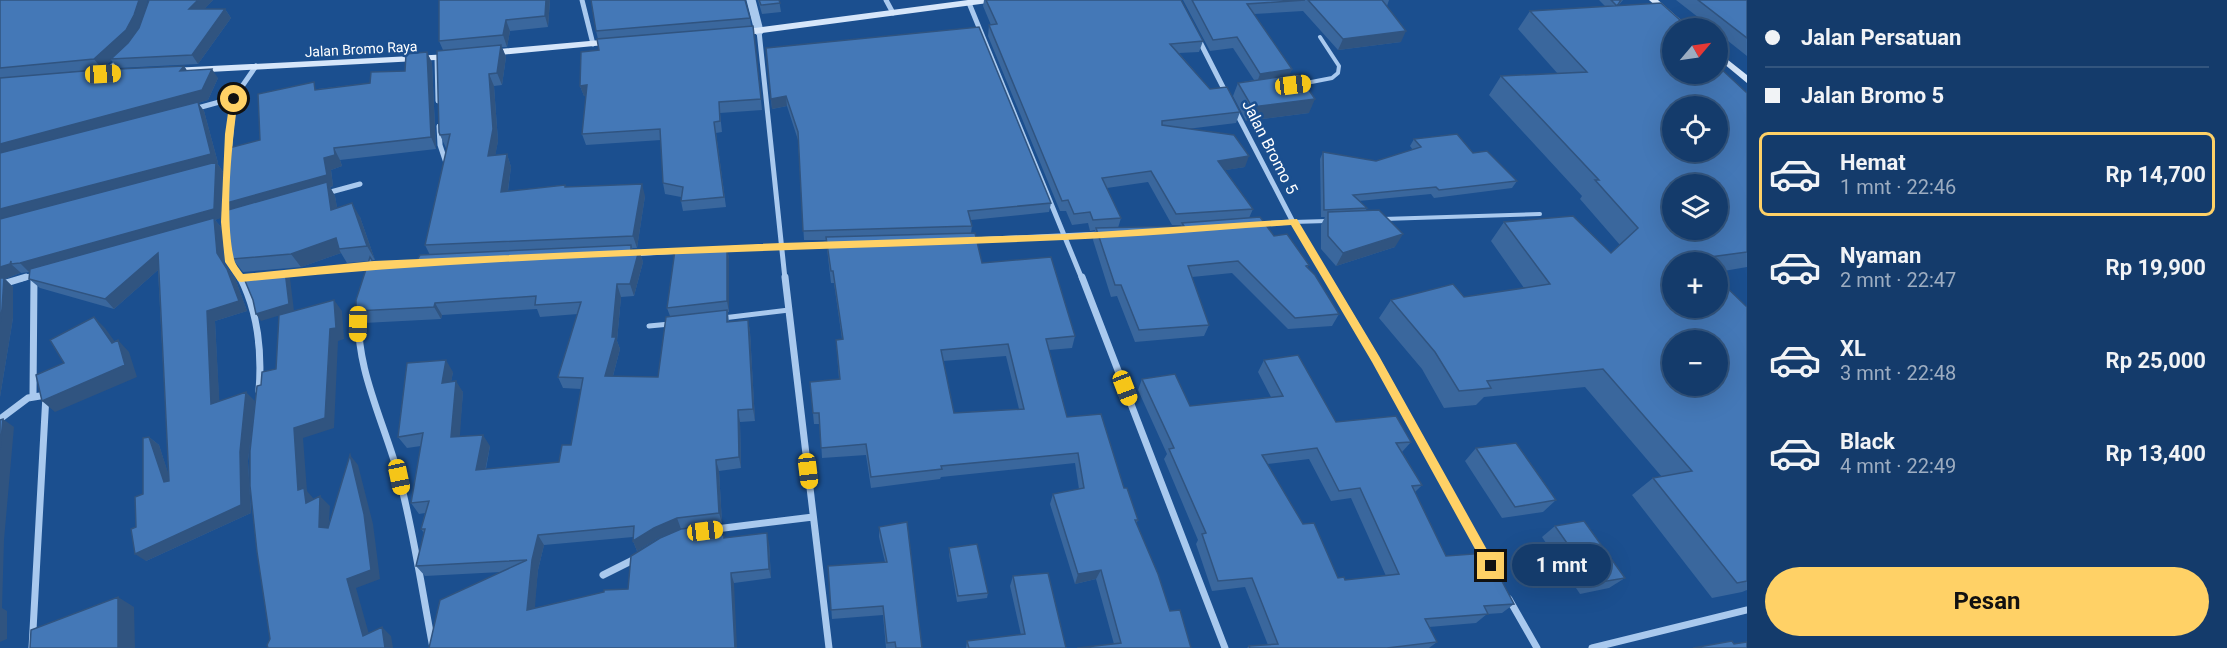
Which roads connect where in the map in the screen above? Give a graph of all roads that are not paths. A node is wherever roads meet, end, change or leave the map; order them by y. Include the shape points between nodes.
1 (582, 0) edge
2 (751, 0) edge
3 (886, 0) edge
4 (988, 0) edge
5 (1653, 0) edge
6 (969, 3) junction
7 (892, 13) junction
8 (1674, 18) edge
9 (759, 31) junction
10 (1194, 31) edge
11 (723, 34) edge
12 (1320, 37) dead end
13 (628, 41) edge
14 (593, 44) junction
15 (129, 52) edge
16 (475, 55) edge
17 (463, 56) edge
18 (437, 58) junction
19 (1728, 64) edge
20 (256, 66) junction
21 (160, 71) edge
22 (126, 73) edge
23 (103, 74) junction
24 (91, 75) edge
25 (1747, 80) edge
26 (1293, 85) edge
27 (234, 99) junction
28 (182, 112) edge
29 (439, 112) edge
30 (439, 123) edge
31 (229, 165) edge
32 (445, 178) edge
33 (360, 184) dead end
34 (315, 196) edge
35 (1540, 213) dead end
36 (1376, 219) edge
37 (1329, 220) edge
38 (1293, 222) junction
39 (1246, 225) edge
40 (1114, 234) edge
41 (1066, 237) junction
42 (227, 238) edge
43 (959, 240) edge
44 (840, 244) edge
45 (781, 246) junction
46 (711, 250) edge
47 (687, 251) edge
48 (628, 254) edge
49 (384, 264) edge
50 (374, 265) junction
51 (45, 272) edge
52 (371, 274) edge
53 (34, 275) junction
54 (274, 275) edge
55 (252, 277) edge
56 (241, 278) junction
57 (0, 285) edge
58 (362, 302) edge
59 (789, 310) junction
60 (719, 318) edge
61 (672, 324) edge
62 (649, 326) dead end
63 (33, 395) junction
64 (258, 401) edge
65 (0, 419) edge
66 (813, 517) junction
67 (706, 531) edge
68 (642, 555) edge
69 (1491, 566) edge
70 (603, 575) dead end
71 (1508, 596) edge
72 (1747, 610) edge
73 (32, 648) edge
74 (433, 648) edge
75 (829, 648) edge
76 (1225, 648) edge
77 (1537, 648) edge
78 (1592, 648) edge

1 - 14 street
2 - 9 street
3 - 7 street
4 - 6 main road
5 - 8 main road
6 - 7 main road
6 - 41 street
7 - 9 main road
9 - 11 main road
9 - 45 street
10 - 38 street, Jalan Bromo 5
12 - 26 lane via 1339,66 1338,73 1332,78
13 - 14 main road
14 - 16 main road
15 - 23 street
17 - 18 main road, Jalan Bromo Raya
18 - 20 main road, Jalan Bromo Raya
18 - 29 street
19 - 25 main road
20 - 21 main road, Jalan Bromo Raya
20 - 27 street
22 - 23 main road
23 - 24 main road
27 - 28 street
27 - 31 street
30 - 32 street via 447,168
33 - 34 street
35 - 36 lane
37 - 38 lane
38 - 39 street
38 - 69 street, Jalan Bromo 5 via 1376,359
40 - 41 street
41 - 43 street
41 - 76 street
42 - 56 street via 229,262
44 - 45 street
45 - 46 street
45 - 59 street
47 - 48 street
49 - 50 street
50 - 52 street
50 - 54 street
51 - 53 street
53 - 57 street
53 - 63 street
55 - 56 street
56 - 64 street via 255,316 262,366
58 - 74 street via 358,337 399,477
59 - 60 lane
59 - 66 street
61 - 62 lane
63 - 65 street
63 - 73 street via 46,395 46,405
66 - 67 street
66 - 75 street
68 - 70 street
71 - 77 street
72 - 78 street

